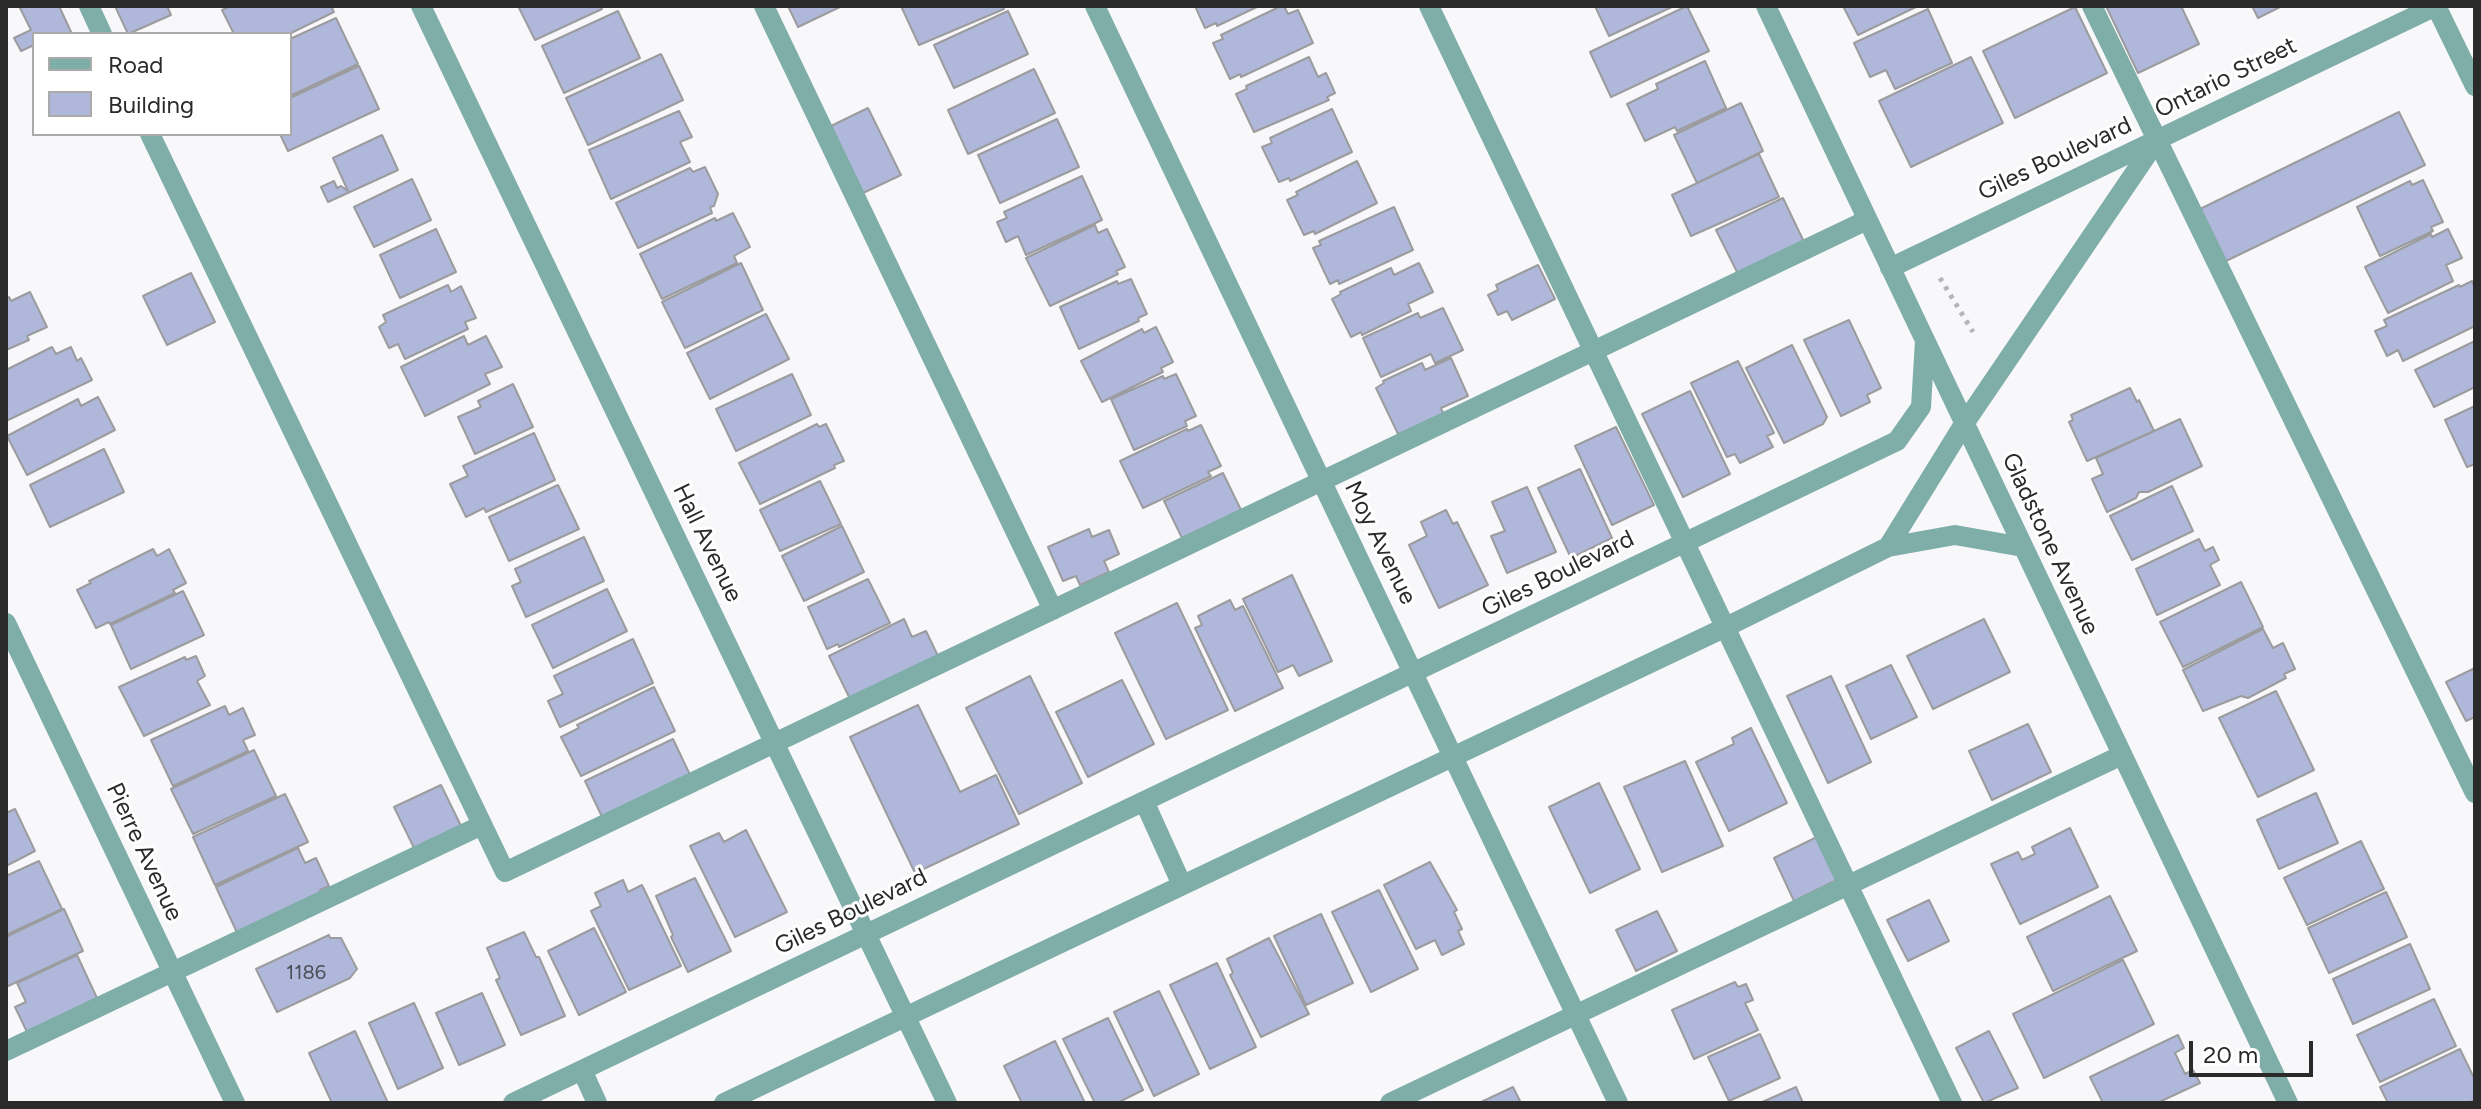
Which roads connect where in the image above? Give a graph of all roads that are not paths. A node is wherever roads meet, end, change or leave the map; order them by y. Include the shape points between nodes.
1 (89, 6) edge
2 (421, 6) edge
3 (764, 6) edge
4 (1095, 6) edge
5 (1429, 6) edge
6 (1766, 6) edge
7 (2092, 6) edge
8 (2436, 6) edge
9 (101, 32) edge
10 (2475, 86) edge
11 (151, 136) edge
12 (2157, 140) junction
13 (1867, 220) junction
14 (1890, 268) junction
15 (1925, 340) junction
16 (1593, 352) junction
17 (1964, 424) junction
18 (1321, 481) junction
19 (1683, 542) junction
20 (1888, 547) junction
21 (2023, 547) junction
22 (1053, 610) junction
23 (6, 623) edge
24 (1724, 628) junction
25 (1412, 672) junction
26 (774, 743) junction
27 (2122, 755) junction
28 (1453, 756) junction
29 (2475, 793) edge
30 (1144, 801) junction
31 (482, 825) junction
32 (1182, 885) junction
33 (1847, 885) junction
34 (865, 934) junction
35 (172, 972) junction
36 (1576, 1014) junction
37 (905, 1016) junction
38 (6, 1051) edge
39 (582, 1070) junction
40 (235, 1103) edge
41 (513, 1103) edge
42 (597, 1103) edge
43 (724, 1103) edge
44 (947, 1103) edge
45 (1390, 1103) edge
46 (1618, 1103) edge
47 (1952, 1103) edge
48 (2288, 1103) edge

1 - 9 street
2 - 26 street, Hall Avenue
3 - 22 street
4 - 18 street, Moy Avenue
5 - 16 street
6 - 13 street, Gladstone Avenue
7 - 12 street
8 - 10 street
8 - 12 street, Ontario Street
11 - 31 street
12 - 14 street, Giles Boulevard
12 - 17 street, Ontario Street
12 - 29 street
13 - 14 street, Gladstone Avenue
13 - 16 street
14 - 15 street, Gladstone Avenue
15 - 17 street, Gladstone Avenue
15 - 19 street, Giles Boulevard via 1921,407 1897,441
16 - 18 street
16 - 19 street
17 - 20 street
17 - 21 street, Gladstone Avenue
18 - 22 street
18 - 25 street, Moy Avenue
19 - 24 street
19 - 25 street, Giles Boulevard
20 - 21 street via 1955,535
20 - 24 street
21 - 27 street, Gladstone Avenue
22 - 26 street
23 - 35 street, Pierre Avenue
24 - 28 street
24 - 33 street
25 - 28 street, Moy Avenue
25 - 30 street, Giles Boulevard
26 - 31 street via 505,872
26 - 34 street, Hall Avenue
27 - 33 street
27 - 48 street, Gladstone Avenue
28 - 32 street
28 - 36 street, Moy Avenue
30 - 32 street
30 - 34 street, Giles Boulevard
31 - 35 street
32 - 37 street
33 - 36 street
33 - 47 street
34 - 37 street, Hall Avenue
34 - 39 street, Giles Boulevard
35 - 38 street
35 - 40 street, Pierre Avenue
36 - 45 street
36 - 46 street, Moy Avenue
37 - 43 street
37 - 44 street, Hall Avenue
39 - 41 street, Giles Boulevard
39 - 42 street

